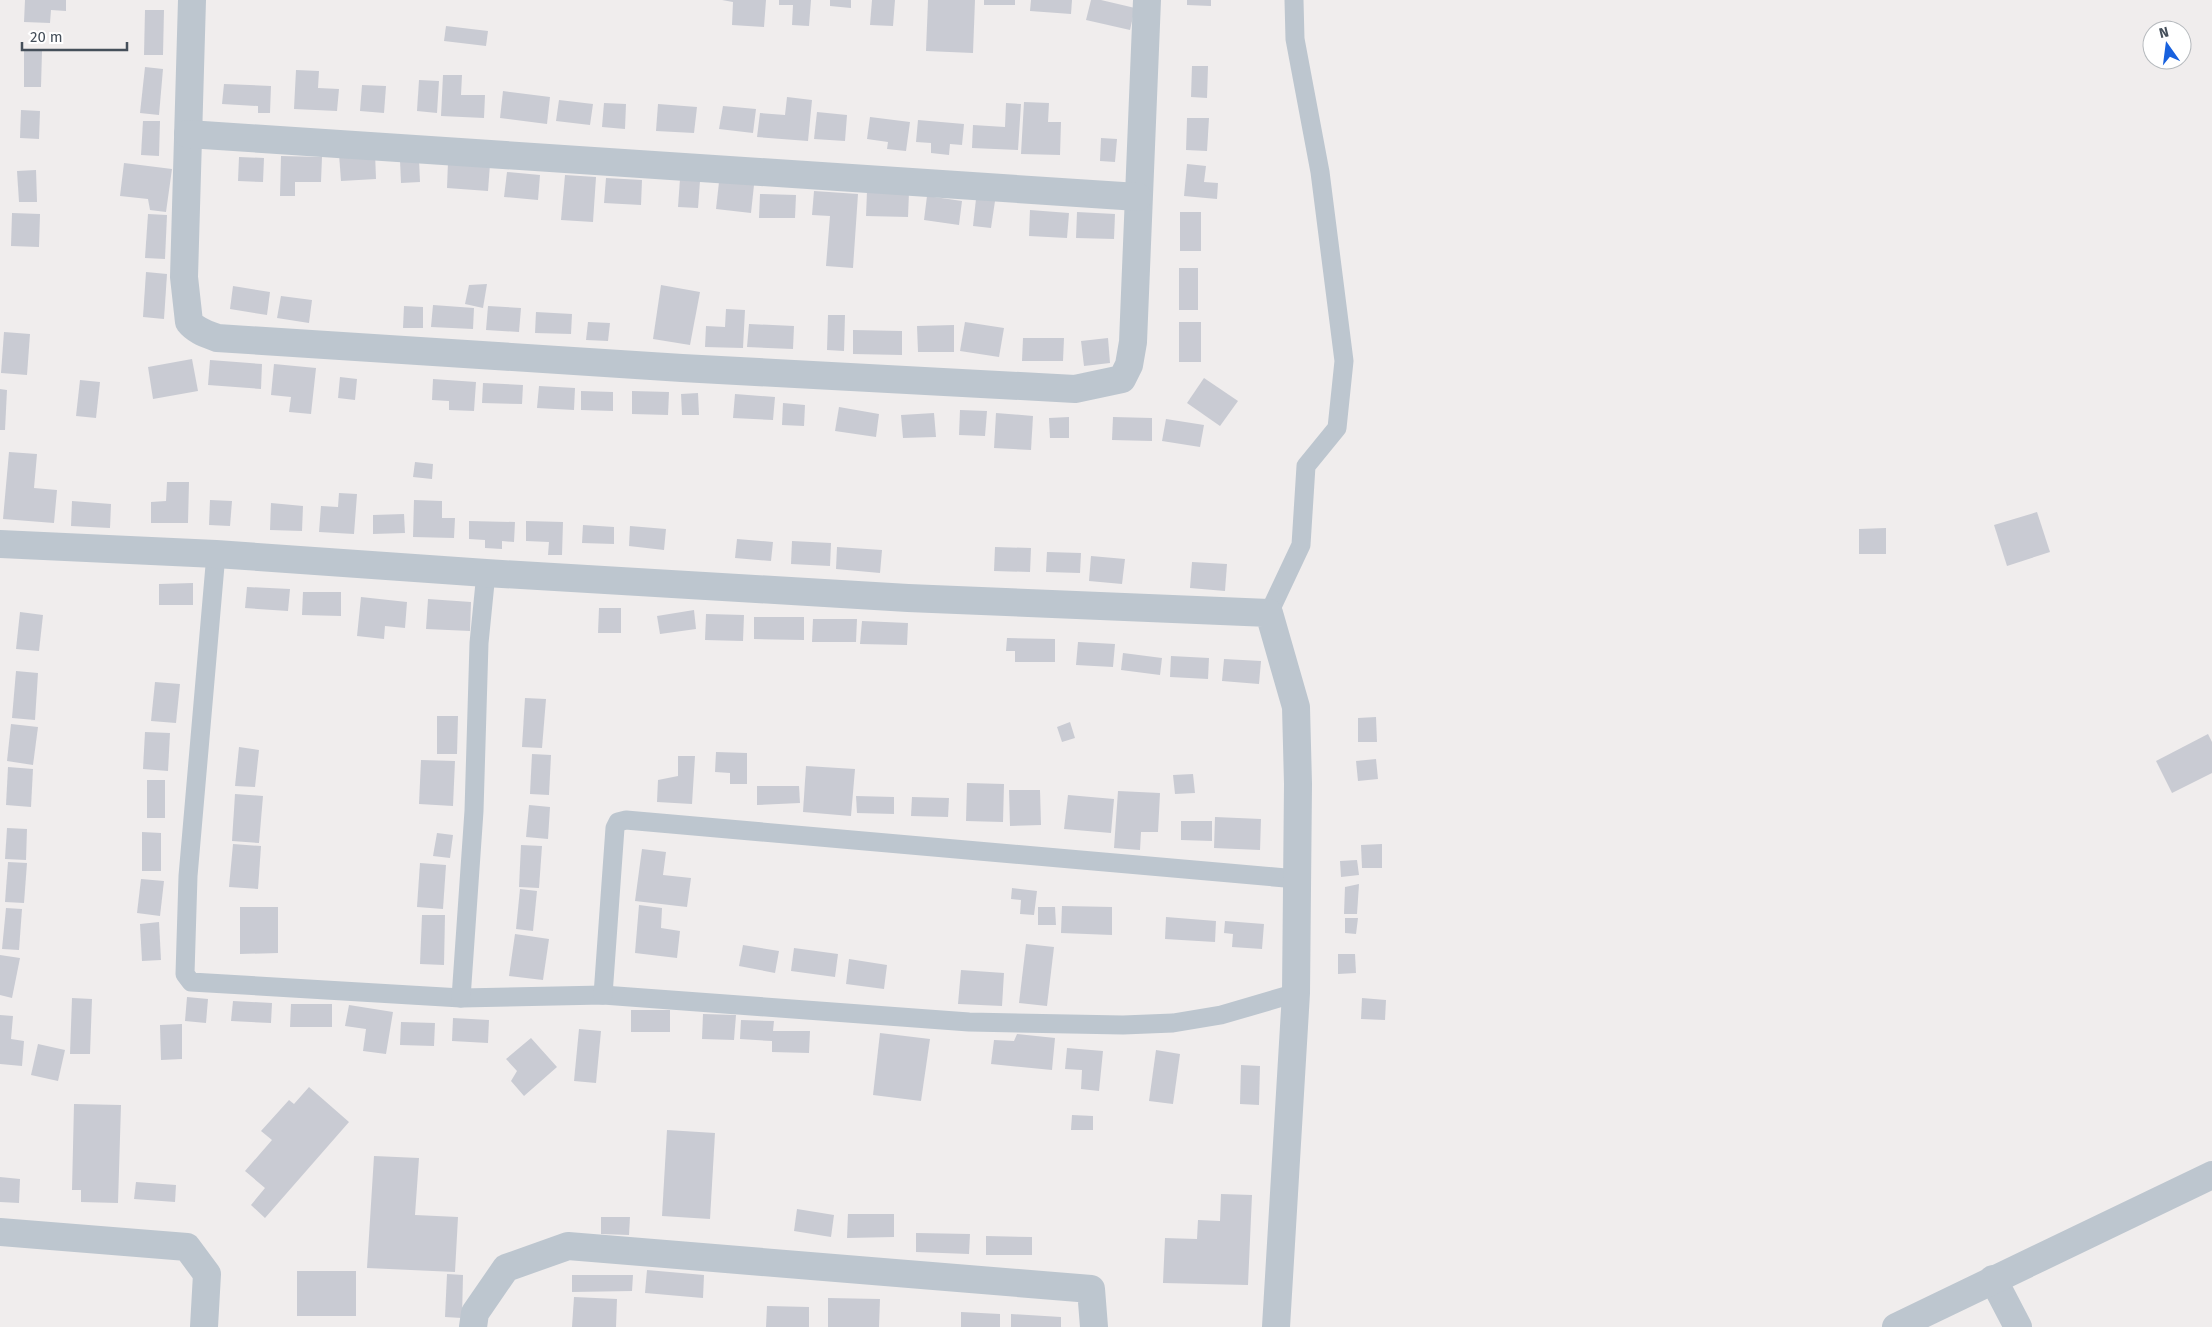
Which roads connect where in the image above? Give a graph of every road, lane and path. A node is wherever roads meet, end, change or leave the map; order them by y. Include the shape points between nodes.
1 (192, 0) edge
2 (1147, 0) edge
3 (1294, 0) edge
4 (188, 134) junction
5 (1138, 196) junction
6 (0, 544) edge
7 (216, 554) junction
8 (486, 574) junction
9 (1269, 613) junction
10 (1297, 879) junction
11 (1296, 992) junction
12 (603, 995) junction
13 (461, 998) junction
14 (2212, 1175) edge
15 (0, 1232) edge
16 (1993, 1279) junction
17 (204, 1327) edge
18 (473, 1327) edge
19 (1094, 1327) edge
20 (1276, 1327) edge
21 (1896, 1327) edge
22 (2018, 1327) edge

1 - 4 street
2 - 5 street
3 - 9 lane via 1294,39 1320,172 1344,361 1337,428 1306,466 1301,545
4 - 5 street
4 - 5 street via 184,277 189,322 193,328 217,338 1076,389 1122,379 1129,365 1134,342
6 - 7 street
7 - 8 street
7 - 13 lane via 188,876 184,974 187,980
8 - 9 street via 917,599
8 - 13 lane via 479,643 474,811
9 - 10 street via 1296,707
10 - 11 street
10 - 12 lane via 626,820 618,822 615,828
11 - 12 lane via 1221,1016 1173,1023 1123,1025 969,1022
11 - 20 street
12 - 13 lane
14 - 16 street
15 - 17 street via 187,1247 207,1274
16 - 21 street
16 - 22 street
18 - 19 street via 475,1313 506,1268 568,1246 1091,1289

